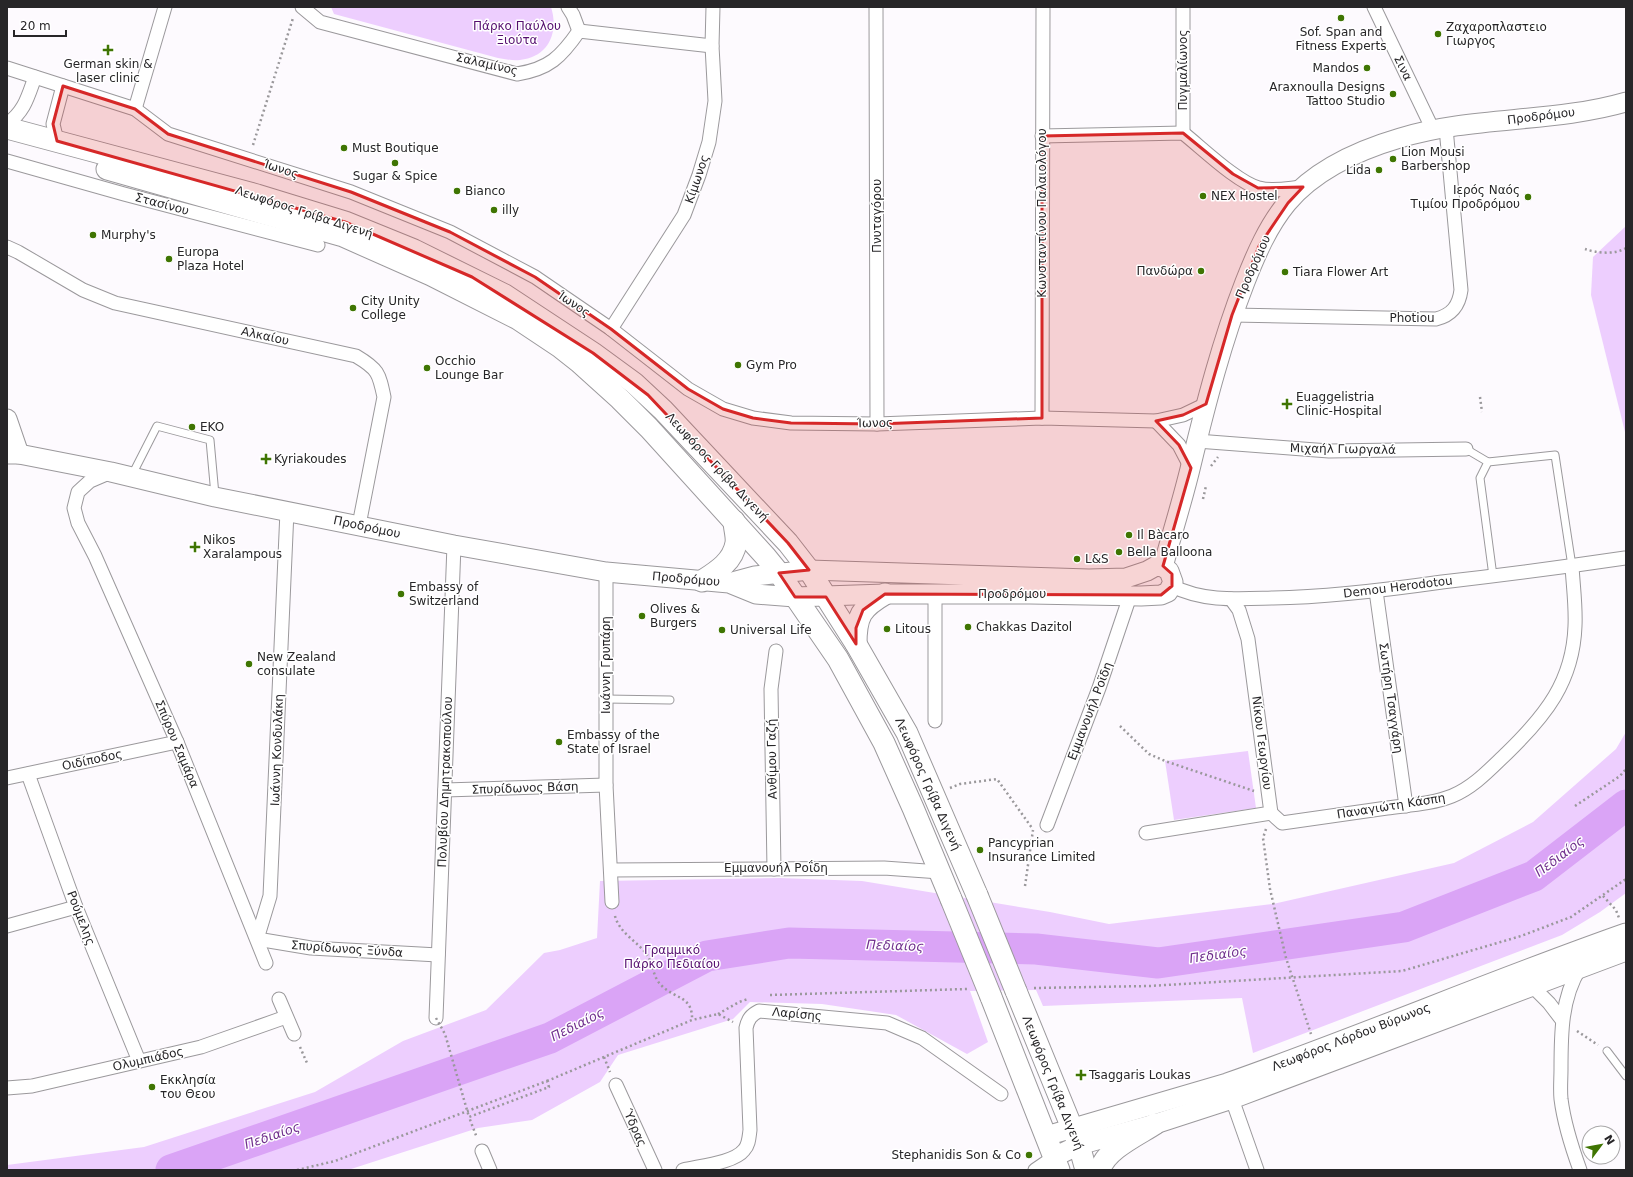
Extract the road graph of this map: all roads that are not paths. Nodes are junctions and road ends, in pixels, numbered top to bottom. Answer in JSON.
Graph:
{"nodes":[{"id":1,"x":165,"y":7,"type":"edge"},
{"id":2,"x":568,"y":7,"type":"edge"},
{"id":3,"x":713,"y":7,"type":"edge"},
{"id":4,"x":876,"y":7,"type":"edge"},
{"id":5,"x":1043,"y":7,"type":"edge"},
{"id":6,"x":1183,"y":7,"type":"edge"},
{"id":7,"x":1374,"y":7,"type":"edge"},
{"id":8,"x":303,"y":8,"type":"edge"},
{"id":9,"x":579,"y":31,"type":"junction"},
{"id":10,"x":712,"y":46,"type":"junction"},
{"id":11,"x":7,"y":68,"type":"edge"},
{"id":12,"x":35,"y":77,"type":"junction"},
{"id":13,"x":63,"y":86,"type":"junction"},
{"id":14,"x":1626,"y":102,"type":"edge"},
{"id":15,"x":135,"y":109,"type":"junction"},
{"id":16,"x":7,"y":124,"type":"edge"},
{"id":17,"x":7,"y":128,"type":"edge"},
{"id":18,"x":1440,"y":129,"type":"junction"},
{"id":19,"x":1184,"y":133,"type":"junction"},
{"id":20,"x":1042,"y":136,"type":"junction"},
{"id":21,"x":7,"y":138,"type":"edge"},
{"id":22,"x":57,"y":141,"type":"junction"},
{"id":23,"x":7,"y":161,"type":"edge"},
{"id":24,"x":1303,"y":187,"type":"junction"},
{"id":25,"x":318,"y":245,"type":"dead end"},
{"id":26,"x":7,"y":247,"type":"edge"},
{"id":27,"x":1232,"y":315,"type":"junction"},
{"id":28,"x":611,"y":329,"type":"junction"},
{"id":29,"x":1206,"y":404,"type":"junction"},
{"id":30,"x":1042,"y":418,"type":"junction"},
{"id":31,"x":7,"y":419,"type":"edge"},
{"id":32,"x":1156,"y":421,"type":"junction"},
{"id":33,"x":877,"y":424,"type":"junction"},
{"id":34,"x":1197,"y":441,"type":"junction"},
{"id":35,"x":1466,"y":449,"type":"joint"},
{"id":36,"x":13,"y":454,"type":"edge"},
{"id":37,"x":1488,"y":462,"type":"junction"},
{"id":38,"x":1191,"y":468,"type":"junction"},
{"id":39,"x":110,"y":472,"type":"junction"},
{"id":40,"x":131,"y":477,"type":"junction"},
{"id":41,"x":215,"y":497,"type":"junction"},
{"id":42,"x":287,"y":512,"type":"junction"},
{"id":43,"x":734,"y":521,"type":"junction"},
{"id":44,"x":359,"y":525,"type":"junction"},
{"id":45,"x":454,"y":545,"type":"junction"},
{"id":46,"x":1625,"y":558,"type":"edge"},
{"id":47,"x":1572,"y":566,"type":"junction"},
{"id":48,"x":1155,"y":569,"type":"junction"},
{"id":49,"x":809,"y":570,"type":"junction"},
{"id":50,"x":606,"y":572,"type":"junction"},
{"id":51,"x":779,"y":572,"type":"junction"},
{"id":52,"x":1494,"y":576,"type":"junction"},
{"id":53,"x":702,"y":581,"type":"junction"},
{"id":54,"x":729,"y":583,"type":"junction"},
{"id":55,"x":1172,"y":586,"type":"junction"},
{"id":56,"x":1376,"y":591,"type":"junction"},
{"id":57,"x":885,"y":594,"type":"junction"},
{"id":58,"x":935,"y":594,"type":"junction"},
{"id":59,"x":1153,"y":595,"type":"junction"},
{"id":60,"x":1130,"y":596,"type":"junction"},
{"id":61,"x":795,"y":597,"type":"junction"},
{"id":62,"x":826,"y":597,"type":"junction"},
{"id":63,"x":1231,"y":599,"type":"junction"},
{"id":64,"x":856,"y":644,"type":"junction"},
{"id":65,"x":776,"y":651,"type":"dead end"},
{"id":66,"x":606,"y":699,"type":"junction"},
{"id":67,"x":670,"y":700,"type":"dead end"},
{"id":68,"x":935,"y":721,"type":"dead end"},
{"id":69,"x":177,"y":742,"type":"junction"},
{"id":70,"x":28,"y":774,"type":"junction"},
{"id":71,"x":7,"y":778,"type":"edge"},
{"id":72,"x":606,"y":785,"type":"junction"},
{"id":73,"x":445,"y":790,"type":"junction"},
{"id":74,"x":1406,"y":806,"type":"junction"},
{"id":75,"x":1271,"y":813,"type":"junction"},
{"id":76,"x":1047,"y":825,"type":"road end"},
{"id":77,"x":1146,"y":833,"type":"dead end"},
{"id":78,"x":774,"y":869,"type":"junction"},
{"id":79,"x":611,"y":870,"type":"junction"},
{"id":80,"x":940,"y":872,"type":"junction"},
{"id":81,"x":612,"y":902,"type":"road end"},
{"id":82,"x":76,"y":907,"type":"junction"},
{"id":83,"x":7,"y":926,"type":"edge"},
{"id":84,"x":1626,"y":933,"type":"edge"},
{"id":85,"x":257,"y":939,"type":"junction"},
{"id":86,"x":1626,"y":951,"type":"edge"},
{"id":87,"x":438,"y":955,"type":"junction"},
{"id":88,"x":266,"y":963,"type":"dead end"},
{"id":89,"x":1580,"y":968,"type":"junction"},
{"id":90,"x":1533,"y":987,"type":"junction"},
{"id":91,"x":279,"y":999,"type":"dead end"},
{"id":92,"x":286,"y":1017,"type":"junction"},
{"id":93,"x":436,"y":1018,"type":"road end"},
{"id":94,"x":1562,"y":1020,"type":"junction"},
{"id":95,"x":294,"y":1034,"type":"dead end"},
{"id":96,"x":1607,"y":1052,"type":"road end"},
{"id":97,"x":139,"y":1061,"type":"junction"},
{"id":98,"x":1626,"y":1076,"type":"edge"},
{"id":99,"x":616,"y":1085,"type":"dead end"},
{"id":100,"x":7,"y":1088,"type":"edge"},
{"id":101,"x":1001,"y":1094,"type":"dead end"},
{"id":102,"x":1232,"y":1099,"type":"junction"},
{"id":103,"x":1155,"y":1124,"type":"junction"},
{"id":104,"x":1046,"y":1136,"type":"junction"},
{"id":105,"x":1075,"y":1137,"type":"junction"},
{"id":106,"x":482,"y":1151,"type":"road end"},
{"id":107,"x":1057,"y":1164,"type":"edge"},
{"id":108,"x":490,"y":1170,"type":"edge"},
{"id":109,"x":654,"y":1170,"type":"edge"},
{"id":110,"x":683,"y":1170,"type":"edge"},
{"id":111,"x":1036,"y":1170,"type":"edge"},
{"id":112,"x":1086,"y":1170,"type":"edge"},
{"id":113,"x":1100,"y":1170,"type":"edge"},
{"id":114,"x":1257,"y":1170,"type":"edge"},
{"id":115,"x":1580,"y":1170,"type":"edge"}],
"edges":[{"from":1,"to":15,"type":"street"},
{"from":2,"to":9,"type":"street"},
{"from":3,"to":10,"type":"street","name":"Κίμωνος"},
{"from":4,"to":33,"type":"street","name":"Πνυταγόρου"},
{"from":5,"to":20,"type":"street","name":"Κωνσταντίνου Παλαιολόγου"},
{"from":6,"to":19,"type":"street","name":"Πυγμαλίωνος"},
{"from":7,"to":18,"type":"street","name":"Σινα"},
{"from":8,"to":9,"type":"street","name":"Σαλαμίνος"},
{"from":9,"to":10,"type":"street"},
{"from":10,"to":28,"type":"street","name":"Κίμωνος"},
{"from":11,"to":12,"type":"street","name":"Ίωνος"},
{"from":12,"to":13,"type":"street","name":"Ίωνος"},
{"from":12,"to":16,"type":"street"},
{"from":13,"to":15,"type":"street","name":"Ίωνος"},
{"from":13,"to":22,"type":"street"},
{"from":14,"to":18,"type":"main road","name":"Προδρόμου"},
{"from":15,"to":28,"type":"street","name":"Ίωνος"},
{"from":17,"to":22,"type":"main road","name":"Λεωφόρος Γρίβα Διγενή"},
{"from":18,"to":24,"type":"main road","name":"Προδρόμου"},
{"from":18,"to":27,"type":"street","name":"Photiou"},
{"from":19,"to":20,"type":"street"},
{"from":19,"to":24,"type":"street"},
{"from":20,"to":30,"type":"street","name":"Κωνσταντίνου Παλαιολόγου"},
{"from":21,"to":43,"type":"main road","name":"Λεωφόρος Γρίβα Διγενή"},
{"from":22,"to":49,"type":"main road","name":"Λεωφόρος Γρίβα Διγενή"},
{"from":23,"to":25,"type":"street","name":"Στασίνου"},
{"from":24,"to":27,"type":"main road","name":"Προδρόμου"},
{"from":26,"to":44,"type":"street","name":"Αλκαίου"},
{"from":27,"to":29,"type":"main road","name":"Προδρόμου"},
{"from":28,"to":33,"type":"street","name":"Ίωνος"},
{"from":29,"to":32,"type":"street","name":"Ίωνος"},
{"from":29,"to":34,"type":"main road","name":"Προδρόμου"},
{"from":30,"to":32,"type":"street","name":"Ίωνος"},
{"from":30,"to":33,"type":"street","name":"Ίωνος"},
{"from":31,"to":36,"type":"main road"},
{"from":32,"to":38,"type":"street"},
{"from":34,"to":35,"type":"street","name":"Μιχαήλ Γιωργαλά"},
{"from":34,"to":38,"type":"main road","name":"Προδρόμου"},
{"from":35,"to":37,"type":"lane"},
{"from":36,"to":39,"type":"main road","name":"Προδρόμου"},
{"from":37,"to":47,"type":"lane"},
{"from":37,"to":52,"type":"lane"},
{"from":38,"to":48,"type":"main road","name":"Προδρόμου"},
{"from":39,"to":40,"type":"main road","name":"Προδρόμου"},
{"from":39,"to":69,"type":"street","name":"Σπύρου Σαμάρα"},
{"from":40,"to":41,"type":"main road","name":"Προδρόμου"},
{"from":40,"to":41,"type":"lane"},
{"from":41,"to":42,"type":"main road","name":"Προδρόμου"},
{"from":42,"to":44,"type":"main road","name":"Προδρόμου"},
{"from":42,"to":85,"type":"street","name":"Ιωάννη Κονδυλάκη"},
{"from":43,"to":51,"type":"main road","name":"Λεωφόρος Γρίβα Διγενή"},
{"from":43,"to":53,"type":"main road"},
{"from":44,"to":45,"type":"main road","name":"Προδρόμου"},
{"from":45,"to":50,"type":"main road","name":"Προδρόμου"},
{"from":45,"to":73,"type":"street","name":"Πολυβίου Δημητρακοπούλου"},
{"from":46,"to":47,"type":"street","name":"Demou Herodotou"},
{"from":47,"to":52,"type":"street","name":"Demou Herodotou"},
{"from":47,"to":74,"type":"street","name":"Παναγιώτη Κάσπη"},
{"from":48,"to":49,"type":"main road","name":"Προδρόμου"},
{"from":48,"to":55,"type":"main road"},
{"from":48,"to":59,"type":"main road","name":"Προδρόμου"},
{"from":49,"to":51,"type":"main road","name":"Προδρόμου"},
{"from":49,"to":62,"type":"main road","name":"Λεωφόρος Γρίβα Διγενή"},
{"from":50,"to":53,"type":"main road","name":"Προδρόμου"},
{"from":50,"to":66,"type":"street","name":"Ιωάννη Γρυπάρη"},
{"from":51,"to":54,"type":"main road","name":"Προδρόμου"},
{"from":51,"to":61,"type":"main road","name":"Λεωφόρος Γρίβα Διγενή"},
{"from":52,"to":56,"type":"street","name":"Demou Herodotou"},
{"from":53,"to":54,"type":"main road","name":"Προδρόμου"},
{"from":54,"to":61,"type":"main road","name":"Προδρόμου"},
{"from":55,"to":59,"type":"main road","name":"Προδρόμου"},
{"from":55,"to":63,"type":"street","name":"Demou Herodotou"},
{"from":56,"to":63,"type":"street","name":"Demou Herodotou"},
{"from":56,"to":74,"type":"street","name":"Σωτήρη Τσαγγάρη"},
{"from":57,"to":58,"type":"main road","name":"Προδρόμου"},
{"from":57,"to":62,"type":"main road","name":"Προδρόμου"},
{"from":57,"to":64,"type":"main road"},
{"from":58,"to":60,"type":"main road","name":"Προδρόμου"},
{"from":58,"to":68,"type":"street"},
{"from":59,"to":60,"type":"main road","name":"Προδρόμου"},
{"from":60,"to":76,"type":"street","name":"Εμμανουήλ Ροϊδη"},
{"from":61,"to":62,"type":"main road","name":"Προδρόμου"},
{"from":61,"to":80,"type":"main road","name":"Λεωφόρος Γρίβα Διγενή"},
{"from":62,"to":64,"type":"main road","name":"Λεωφόρος Γρίβα Διγενή"},
{"from":63,"to":75,"type":"street","name":"Νίκου Γεωργίου"},
{"from":64,"to":105,"type":"main road","name":"Λεωφόρος Γρίβα Διγενή","bridge":true},
{"from":65,"to":78,"type":"street","name":"Ανθίμου Γαζή"},
{"from":66,"to":67,"type":"lane"},
{"from":66,"to":72,"type":"street","name":"Ιωάννη Γρυπάρη"},
{"from":69,"to":70,"type":"street","name":"Οιδίποδος"},
{"from":69,"to":85,"type":"street","name":"Σπύρου Σαμάρα"},
{"from":70,"to":71,"type":"street","name":"Οιδίποδος"},
{"from":70,"to":82,"type":"street","name":"Ρούμελης"},
{"from":72,"to":73,"type":"street","name":"Σπυρίδωνος Βάση"},
{"from":72,"to":79,"type":"street","name":"Ιωάννη Γρυπάρη"},
{"from":73,"to":87,"type":"street","name":"Πολυβίου Δημητρακοπούλου"},
{"from":74,"to":75,"type":"street","name":"Παναγιώτη Κάσπη"},
{"from":75,"to":77,"type":"street"},
{"from":78,"to":79,"type":"street","name":"Εμμανουήλ Ροΐδη"},
{"from":78,"to":80,"type":"street","name":"Εμμανουήλ Ροΐδη"},
{"from":79,"to":81,"type":"street","name":"Ιωάννη Γρυπάρη"},
{"from":80,"to":104,"type":"main road","name":"Λεωφόρος Γρίβα Διγενή","bridge":true},
{"from":82,"to":83,"type":"street"},
{"from":82,"to":97,"type":"street","name":"Ρούμελης"},
{"from":84,"to":105,"type":"main road","name":"Λεωφόρος Λόρδου Βύρωνος"},
{"from":85,"to":87,"type":"street","name":"Σπυρίδωνος Ξύνδα"},
{"from":85,"to":88,"type":"street","name":"Σπύρου Σαμάρα"},
{"from":86,"to":89,"type":"main road","name":"Λεωφόρος Λόρδου Βύρωνος"},
{"from":87,"to":93,"type":"street","name":"Πολυβίου Δημητρακοπούλου"},
{"from":89,"to":90,"type":"main road","name":"Λεωφόρος Λόρδου Βύρωνος"},
{"from":89,"to":94,"type":"street"},
{"from":90,"to":94,"type":"street"},
{"from":90,"to":102,"type":"main road","name":"Λεωφόρος Λόρδου Βύρωνος"},
{"from":91,"to":92,"type":"street"},
{"from":92,"to":95,"type":"street"},
{"from":92,"to":97,"type":"street","name":"Ολυμπιάδος"},
{"from":94,"to":115,"type":"street"},
{"from":96,"to":98,"type":"lane"},
{"from":97,"to":100,"type":"street","name":"Ολυμπιάδος"},
{"from":99,"to":109,"type":"street","name":"Ύδρας"},
{"from":101,"to":110,"type":"street","name":"Λαρίσης"},
{"from":102,"to":103,"type":"main road","name":"Λεωφόρος Λόρδου Βύρωνος"},
{"from":102,"to":114,"type":"street"},
{"from":103,"to":105,"type":"main road","name":"Λεωφόρος Λόρδου Βύρωνος"},
{"from":103,"to":113,"type":"main road"},
{"from":104,"to":105,"type":"main road"},
{"from":104,"to":107,"type":"main road","name":"Λεωφόρος Γρίβα Διγενή"},
{"from":105,"to":107,"type":"main road"},
{"from":105,"to":112,"type":"main road","name":"Λεωφόρος Γρίβα Διγενή"},
{"from":106,"to":108,"type":"street"},
{"from":107,"to":111,"type":"street"}]}
